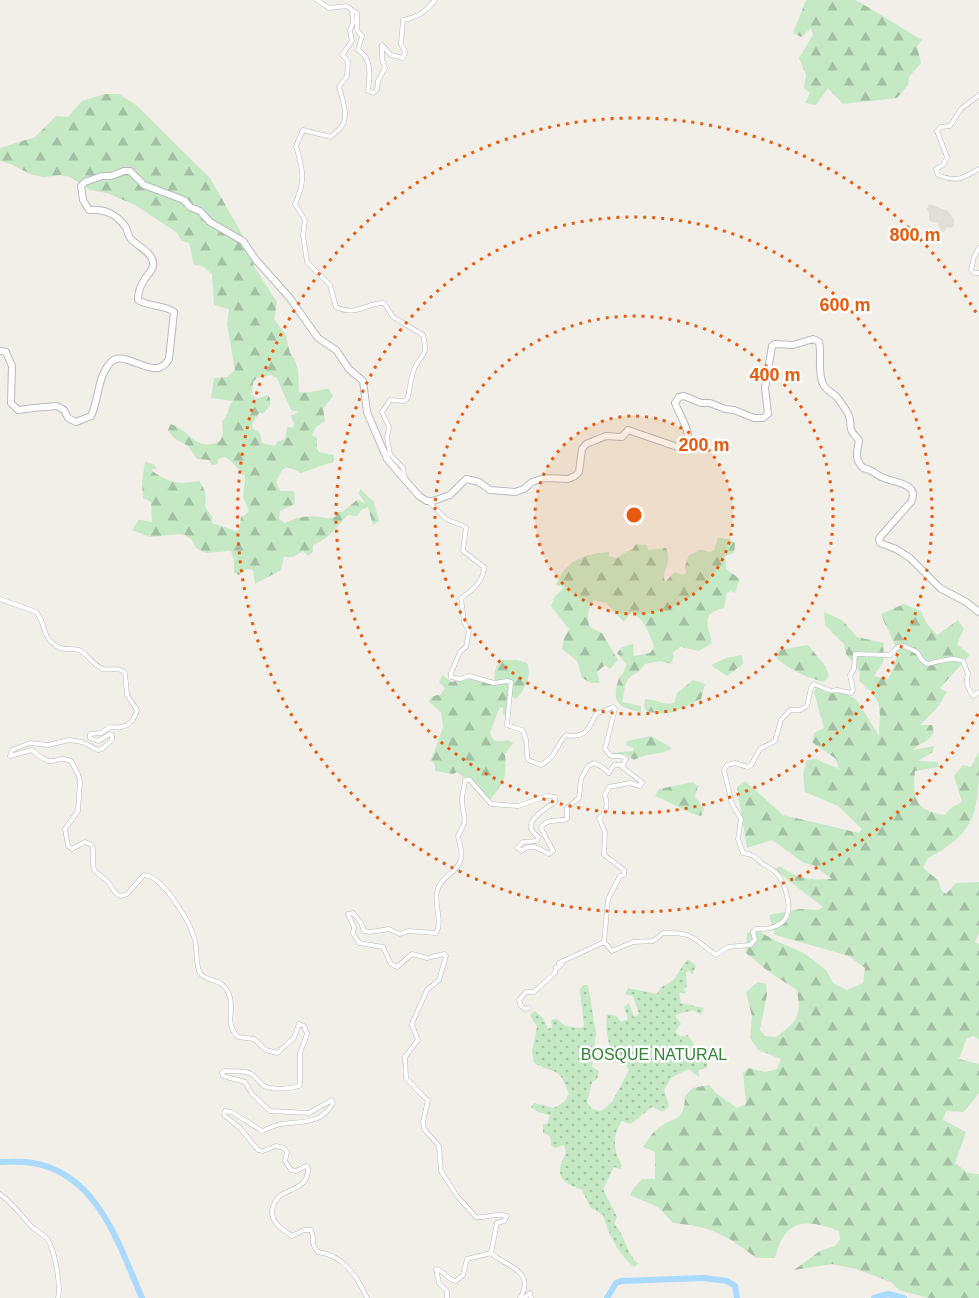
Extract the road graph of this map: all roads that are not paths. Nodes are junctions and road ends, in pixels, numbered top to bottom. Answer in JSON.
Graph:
{"nodes":[{"id":1,"x":317,"y":0,"type":"edge"},
{"id":2,"x":435,"y":0,"type":"edge"},
{"id":3,"x":352,"y":10,"type":"junction"},
{"id":4,"x":979,"y":95,"type":"edge"},
{"id":5,"x":979,"y":169,"type":"edge"},
{"id":6,"x":979,"y":249,"type":"edge"},
{"id":7,"x":979,"y":273,"type":"edge"},
{"id":8,"x":0,"y":351,"type":"edge"},
{"id":9,"x":405,"y":480,"type":"junction"},
{"id":10,"x":427,"y":501,"type":"junction"},
{"id":11,"x":0,"y":599,"type":"edge"},
{"id":12,"x":979,"y":612,"type":"edge"},
{"id":13,"x":979,"y":692,"type":"edge"},
{"id":14,"x":623,"y":765,"type":"junction"},
{"id":15,"x":604,"y":942,"type":"junction"},
{"id":16,"x":529,"y":1008,"type":"dead end"},
{"id":17,"x":0,"y":1194,"type":"edge"},
{"id":18,"x":491,"y":1253,"type":"junction"},
{"id":19,"x":58,"y":1298,"type":"edge"},
{"id":20,"x":367,"y":1298,"type":"edge"},
{"id":21,"x":447,"y":1298,"type":"edge"},
{"id":22,"x":520,"y":1298,"type":"edge"},
{"id":23,"x":524,"y":1298,"type":"edge"},
{"id":24,"x":531,"y":1298,"type":"edge"}],
"edges":[{"from":1,"to":3,"type":"street"},
{"from":2,"to":3,"type":"street"},
{"from":3,"to":9,"type":"street"},
{"from":4,"to":5,"type":"street"},
{"from":6,"to":7,"type":"street"},
{"from":8,"to":9,"type":"street"},
{"from":9,"to":10,"type":"street"},
{"from":10,"to":12,"type":"street"},
{"from":10,"to":14,"type":"street"},
{"from":11,"to":20,"type":"street"},
{"from":13,"to":15,"type":"street"},
{"from":14,"to":15,"type":"street"},
{"from":14,"to":18,"type":"street"},
{"from":15,"to":16,"type":"street"},
{"from":17,"to":19,"type":"street"},
{"from":18,"to":21,"type":"street"},
{"from":18,"to":22,"type":"street"},
{"from":23,"to":24,"type":"street"}]}
